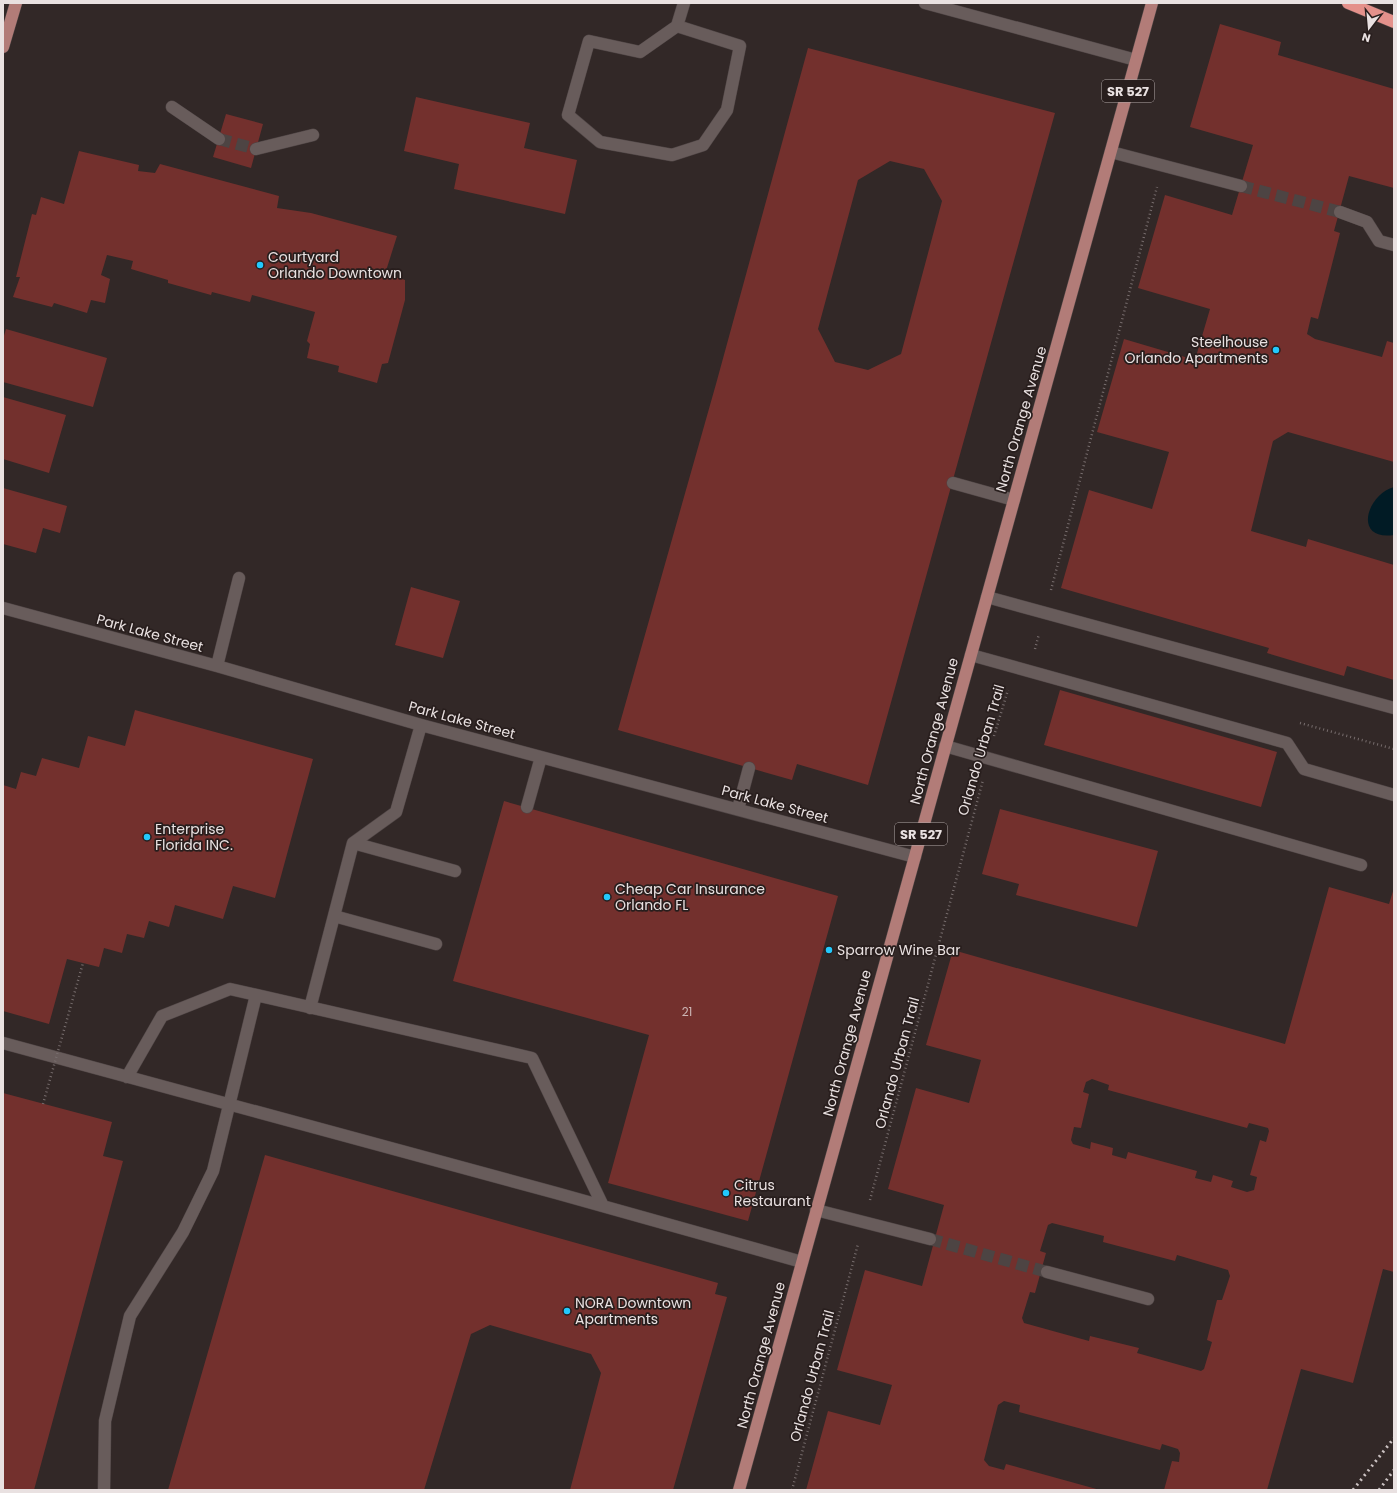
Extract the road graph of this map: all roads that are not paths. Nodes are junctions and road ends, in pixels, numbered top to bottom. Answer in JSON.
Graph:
{"nodes":[{"id":1,"x":16,"y":3,"type":"edge"},
{"id":2,"x":684,"y":3,"type":"edge"},
{"id":3,"x":925,"y":3,"type":"edge"},
{"id":4,"x":1152,"y":3,"type":"edge"},
{"id":5,"x":1348,"y":3,"type":"edge"},
{"id":6,"x":1394,"y":22,"type":"edge"},
{"id":7,"x":677,"y":26,"type":"junction"},
{"id":8,"x":3,"y":47,"type":"edge"},
{"id":9,"x":1136,"y":60,"type":"junction"},
{"id":10,"x":172,"y":107,"type":"dead end"},
{"id":11,"x":313,"y":136,"type":"dead end"},
{"id":12,"x":219,"y":139,"type":"tunnel mouth"},
{"id":13,"x":256,"y":150,"type":"tunnel mouth"},
{"id":14,"x":1111,"y":152,"type":"junction"},
{"id":15,"x":1241,"y":186,"type":"tunnel mouth"},
{"id":16,"x":1340,"y":212,"type":"tunnel mouth"},
{"id":17,"x":1394,"y":245,"type":"edge"},
{"id":18,"x":953,"y":483,"type":"dead end"},
{"id":19,"x":1014,"y":500,"type":"junction"},
{"id":20,"x":239,"y":578,"type":"dead end"},
{"id":21,"x":987,"y":597,"type":"junction"},
{"id":22,"x":3,"y":608,"type":"edge"},
{"id":23,"x":971,"y":655,"type":"junction"},
{"id":24,"x":217,"y":666,"type":"junction"},
{"id":25,"x":1394,"y":708,"type":"edge"},
{"id":26,"x":420,"y":725,"type":"junction"},
{"id":27,"x":946,"y":746,"type":"junction"},
{"id":28,"x":541,"y":757,"type":"junction"},
{"id":29,"x":749,"y":768,"type":"dead end"},
{"id":30,"x":1394,"y":794,"type":"edge"},
{"id":31,"x":527,"y":807,"type":"dead end"},
{"id":32,"x":738,"y":809,"type":"junction"},
{"id":33,"x":353,"y":843,"type":"junction"},
{"id":34,"x":915,"y":856,"type":"junction"},
{"id":35,"x":1361,"y":865,"type":"dead end"},
{"id":36,"x":455,"y":871,"type":"dead end"},
{"id":37,"x":334,"y":916,"type":"junction"},
{"id":38,"x":436,"y":944,"type":"dead end"},
{"id":39,"x":256,"y":995,"type":"junction"},
{"id":40,"x":310,"y":1008,"type":"junction"},
{"id":41,"x":3,"y":1043,"type":"edge"},
{"id":42,"x":127,"y":1077,"type":"junction"},
{"id":43,"x":229,"y":1104,"type":"junction"},
{"id":44,"x":603,"y":1206,"type":"junction"},
{"id":45,"x":816,"y":1210,"type":"junction"},
{"id":46,"x":930,"y":1239,"type":"tunnel mouth"},
{"id":47,"x":802,"y":1262,"type":"junction"},
{"id":48,"x":1047,"y":1272,"type":"tunnel mouth"},
{"id":49,"x":1148,"y":1299,"type":"dead end"},
{"id":50,"x":104,"y":1490,"type":"edge"},
{"id":51,"x":739,"y":1490,"type":"edge"}],
"edges":[{"from":1,"to":8,"type":"main road"},
{"from":2,"to":7,"type":"street"},
{"from":3,"to":9,"type":"street"},
{"from":4,"to":9,"type":"main road","name":"North Orange Avenue","number":"SR 527"},
{"from":5,"to":6,"type":"highway"},
{"from":7,"to":7,"type":"street"},
{"from":9,"to":14,"type":"main road","name":"North Orange Avenue","number":"SR 527"},
{"from":10,"to":12,"type":"street"},
{"from":11,"to":13,"type":"street"},
{"from":14,"to":15,"type":"street"},
{"from":14,"to":19,"type":"main road","name":"North Orange Avenue","number":"SR 527"},
{"from":16,"to":17,"type":"street"},
{"from":18,"to":19,"type":"street"},
{"from":19,"to":21,"type":"main road","name":"North Orange Avenue","number":"SR 527"},
{"from":20,"to":24,"type":"street"},
{"from":21,"to":23,"type":"main road","name":"North Orange Avenue","number":"SR 527"},
{"from":21,"to":25,"type":"street"},
{"from":22,"to":24,"type":"street","name":"Park Lake Street"},
{"from":23,"to":27,"type":"main road","name":"North Orange Avenue","number":"SR 527"},
{"from":23,"to":30,"type":"street"},
{"from":24,"to":26,"type":"street","name":"Park Lake Street"},
{"from":26,"to":28,"type":"street","name":"Park Lake Street"},
{"from":26,"to":33,"type":"street"},
{"from":27,"to":34,"type":"main road","name":"North Orange Avenue","number":"SR 527"},
{"from":27,"to":35,"type":"street"},
{"from":28,"to":31,"type":"street"},
{"from":28,"to":32,"type":"street","name":"Park Lake Street"},
{"from":29,"to":32,"type":"street"},
{"from":32,"to":34,"type":"street","name":"Park Lake Street"},
{"from":33,"to":36,"type":"street"},
{"from":33,"to":37,"type":"street"},
{"from":34,"to":45,"type":"main road","name":"North Orange Avenue","number":"SR 527"},
{"from":37,"to":38,"type":"street"},
{"from":37,"to":40,"type":"street"},
{"from":39,"to":40,"type":"street"},
{"from":39,"to":42,"type":"street"},
{"from":39,"to":43,"type":"street"},
{"from":40,"to":44,"type":"street"},
{"from":41,"to":42,"type":"street"},
{"from":42,"to":43,"type":"street"},
{"from":43,"to":44,"type":"street"},
{"from":43,"to":50,"type":"street"},
{"from":44,"to":47,"type":"street"},
{"from":45,"to":46,"type":"street"},
{"from":45,"to":47,"type":"main road","name":"North Orange Avenue","number":"SR 527"},
{"from":47,"to":51,"type":"main road","name":"North Orange Avenue","number":"SR 527"},
{"from":48,"to":49,"type":"street"}]}
